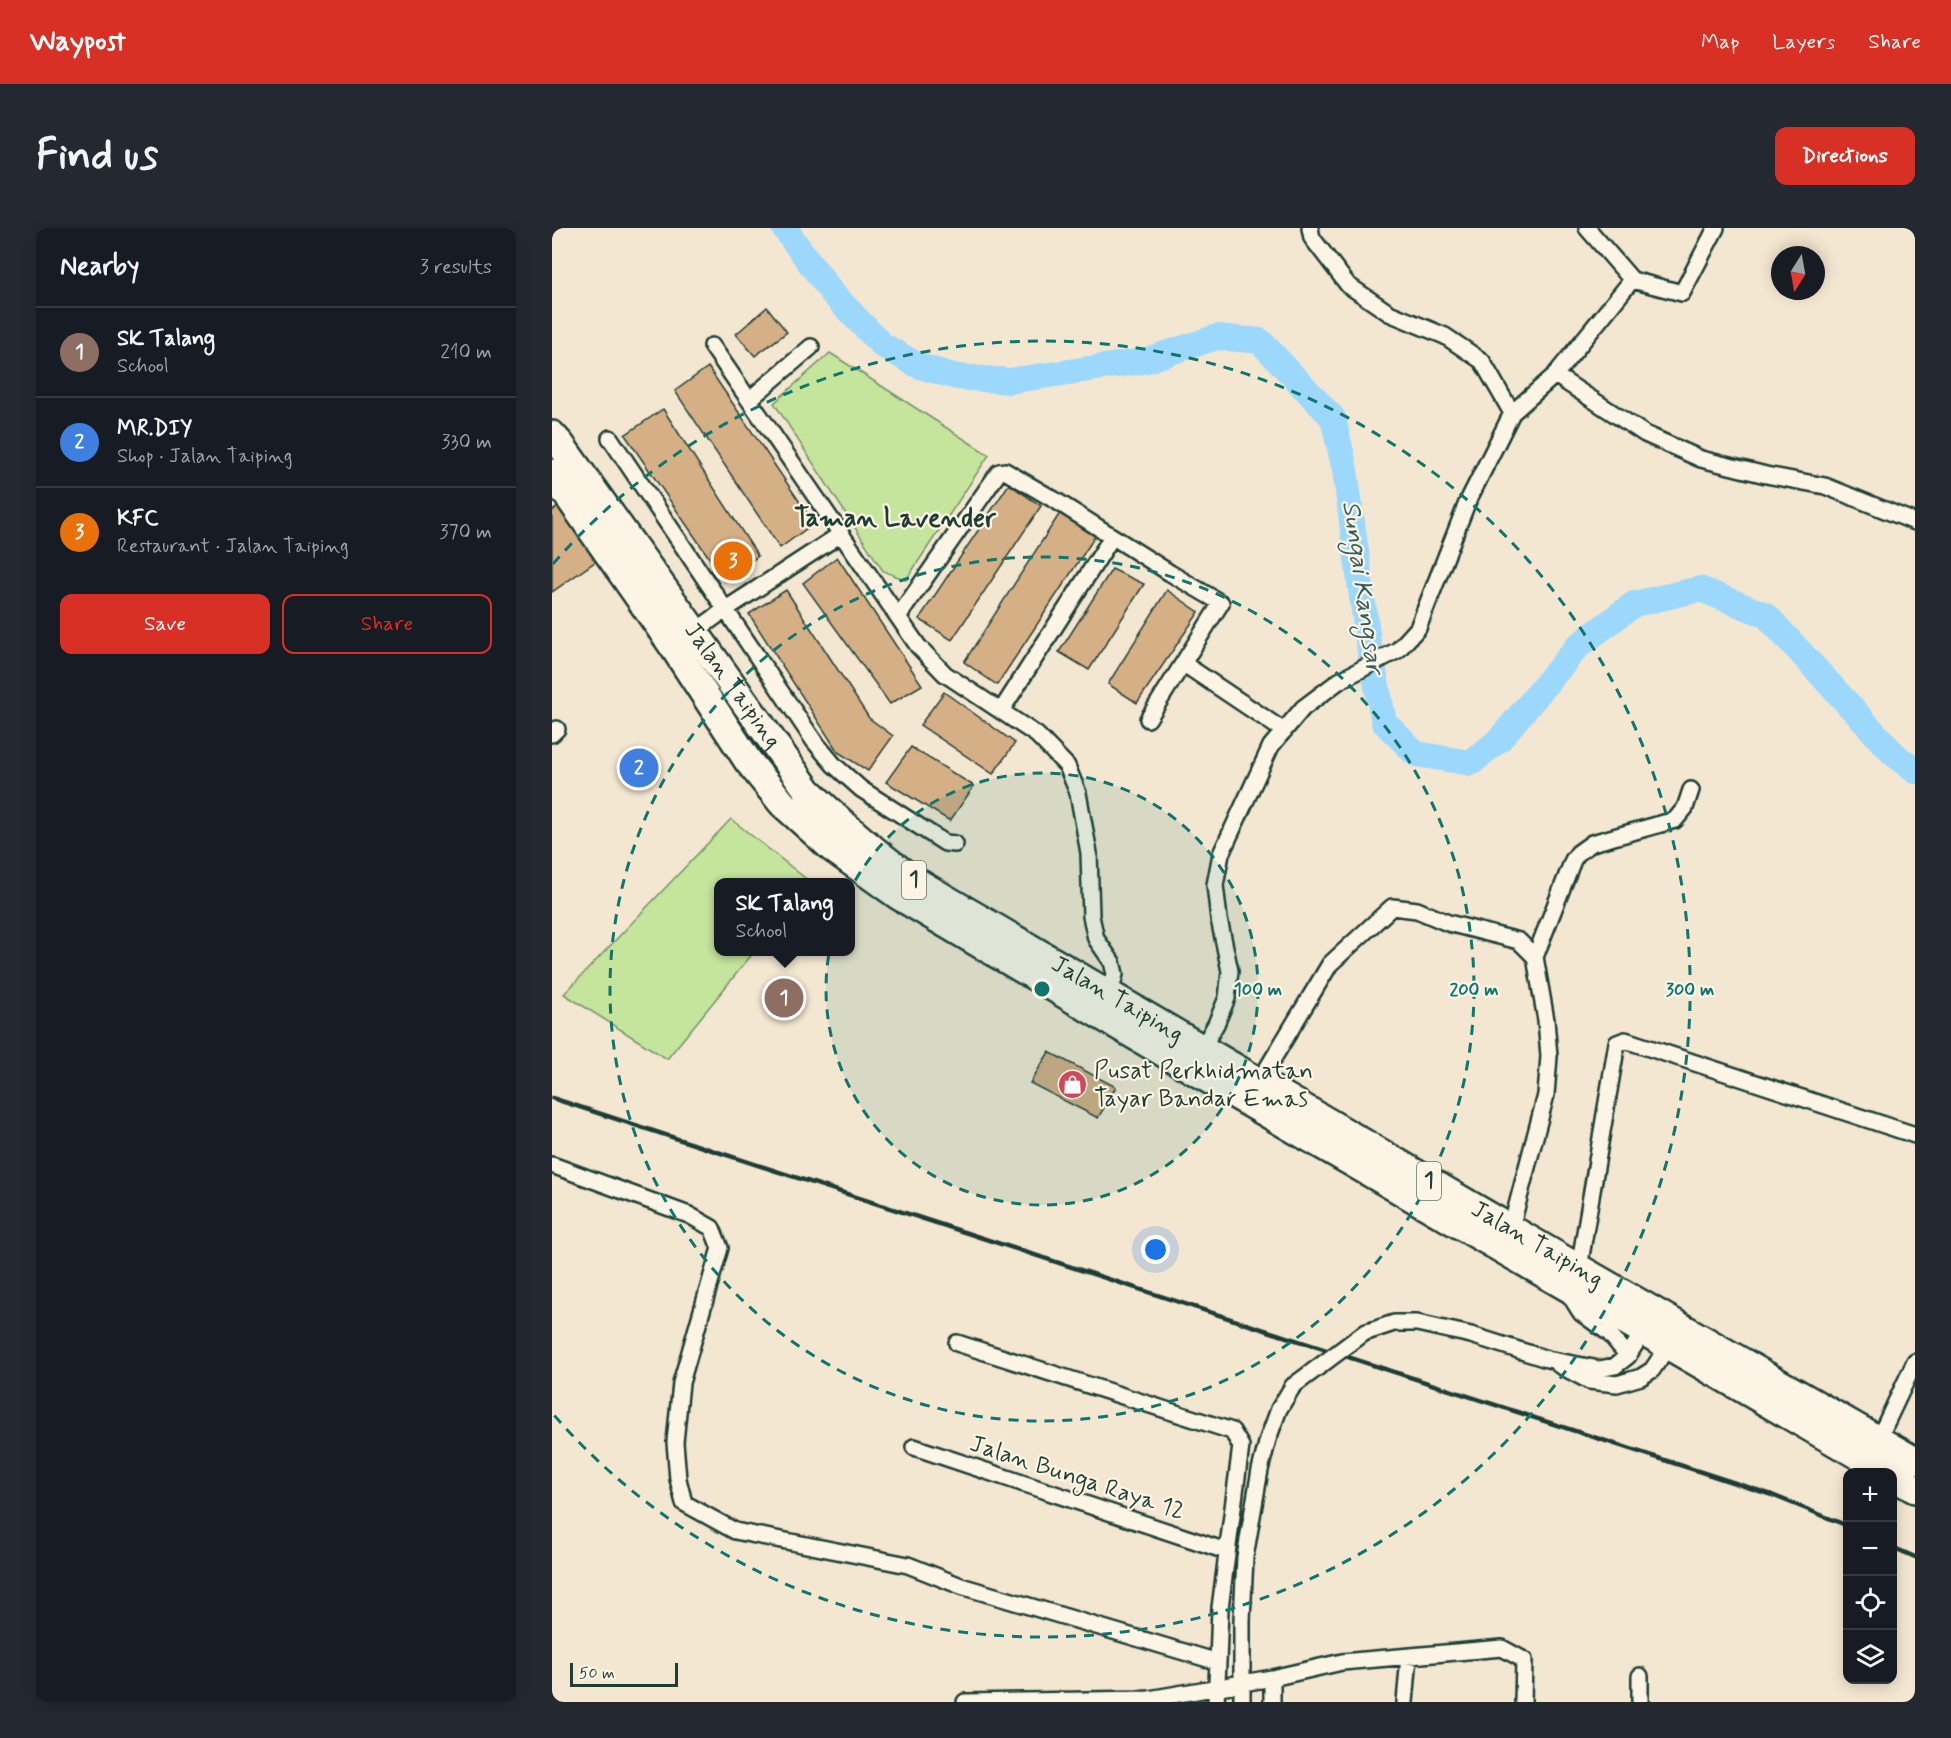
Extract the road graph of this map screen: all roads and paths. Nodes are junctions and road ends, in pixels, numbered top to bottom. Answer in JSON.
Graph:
{"nodes":[{"id":1,"x":1310,"y":228,"type":"edge"},
{"id":2,"x":1587,"y":228,"type":"edge"},
{"id":3,"x":1716,"y":228,"type":"edge"},
{"id":4,"x":1632,"y":280,"type":"junction"},
{"id":5,"x":712,"y":346,"type":"dead end"},
{"id":6,"x":811,"y":347,"type":"dead end"},
{"id":7,"x":1555,"y":375,"type":"junction"},
{"id":8,"x":749,"y":400,"type":"junction"},
{"id":9,"x":1512,"y":413,"type":"junction"},
{"id":10,"x":552,"y":435,"type":"edge"},
{"id":11,"x":610,"y":438,"type":"dead end"},
{"id":12,"x":552,"y":473,"type":"edge"},
{"id":13,"x":1915,"y":522,"type":"edge"},
{"id":14,"x":841,"y":534,"type":"junction"},
{"id":15,"x":1112,"y":537,"type":"junction"},
{"id":16,"x":726,"y":609,"type":"junction"},
{"id":17,"x":898,"y":617,"type":"junction"},
{"id":18,"x":683,"y":639,"type":"junction"},
{"id":19,"x":1184,"y":664,"type":"junction"},
{"id":20,"x":1001,"y":711,"type":"junction"},
{"id":21,"x":1148,"y":719,"type":"dead end"},
{"id":22,"x":1284,"y":731,"type":"junction"},
{"id":23,"x":1691,"y":790,"type":"dead end"},
{"id":24,"x":955,"y":844,"type":"dead end"},
{"id":25,"x":1535,"y":957,"type":"junction"},
{"id":26,"x":1110,"y":995,"type":"junction"},
{"id":27,"x":1197,"y":1059,"type":"junction"},
{"id":28,"x":1259,"y":1082,"type":"junction"},
{"id":29,"x":1915,"y":1135,"type":"edge"},
{"id":30,"x":552,"y":1165,"type":"edge"},
{"id":31,"x":1511,"y":1228,"type":"junction"},
{"id":32,"x":1570,"y":1276,"type":"junction"},
{"id":33,"x":1649,"y":1322,"type":"junction"},
{"id":34,"x":1675,"y":1336,"type":"junction"},
{"id":35,"x":957,"y":1343,"type":"dead end"},
{"id":36,"x":1628,"y":1356,"type":"junction"},
{"id":37,"x":1547,"y":1359,"type":"junction"},
{"id":38,"x":1915,"y":1362,"type":"edge"},
{"id":39,"x":1878,"y":1440,"type":"junction"},
{"id":40,"x":914,"y":1447,"type":"dead end"},
{"id":41,"x":1915,"y":1461,"type":"edge"},
{"id":42,"x":1879,"y":1468,"type":"edge"},
{"id":43,"x":1897,"y":1478,"type":"edge"},
{"id":44,"x":1915,"y":1489,"type":"edge"},
{"id":45,"x":1226,"y":1551,"type":"junction"},
{"id":46,"x":1409,"y":1658,"type":"junction"},
{"id":47,"x":1218,"y":1662,"type":"junction"},
{"id":48,"x":1640,"y":1676,"type":"dead end"},
{"id":49,"x":1272,"y":1678,"type":"junction"},
{"id":50,"x":1242,"y":1683,"type":"junction"},
{"id":51,"x":1216,"y":1695,"type":"edge"},
{"id":52,"x":1085,"y":1701,"type":"edge"},
{"id":53,"x":965,"y":1702,"type":"edge"},
{"id":54,"x":1242,"y":1702,"type":"edge"},
{"id":55,"x":1272,"y":1702,"type":"edge"},
{"id":56,"x":1405,"y":1702,"type":"edge"},
{"id":57,"x":1523,"y":1702,"type":"edge"},
{"id":58,"x":1640,"y":1702,"type":"edge"}],
"edges":[{"from":1,"to":9,"type":"street"},
{"from":2,"to":4,"type":"street"},
{"from":3,"to":4,"type":"street"},
{"from":4,"to":7,"type":"street"},
{"from":5,"to":8,"type":"street"},
{"from":6,"to":8,"type":"street"},
{"from":7,"to":9,"type":"street"},
{"from":7,"to":13,"type":"street"},
{"from":8,"to":14,"type":"street"},
{"from":9,"to":22,"type":"street"},
{"from":10,"to":18,"type":"highway","name":"Jalan Taiping","number":"1"},
{"from":11,"to":16,"type":"street"},
{"from":12,"to":18,"type":"highway","name":"Jalan Taiping","number":"1"},
{"from":14,"to":16,"type":"street"},
{"from":14,"to":17,"type":"street"},
{"from":15,"to":17,"type":"street"},
{"from":15,"to":19,"type":"street"},
{"from":15,"to":20,"type":"street"},
{"from":16,"to":18,"type":"street"},
{"from":16,"to":24,"type":"street"},
{"from":17,"to":20,"type":"street"},
{"from":18,"to":26,"type":"highway","name":"Jalan Taiping","number":"1"},
{"from":18,"to":27,"type":"highway","name":"Jalan Taiping","number":"1"},
{"from":19,"to":21,"type":"street"},
{"from":19,"to":22,"type":"street"},
{"from":20,"to":26,"type":"street"},
{"from":22,"to":27,"type":"street"},
{"from":23,"to":25,"type":"street"},
{"from":25,"to":28,"type":"street"},
{"from":25,"to":31,"type":"street"},
{"from":26,"to":27,"type":"highway","name":"Jalan Taiping","number":"1"},
{"from":27,"to":28,"type":"highway","name":"Jalan Taiping","number":"1"},
{"from":27,"to":32,"type":"highway","name":"Jalan Taiping","number":"1"},
{"from":28,"to":31,"type":"highway","name":"Jalan Taiping","number":"1"},
{"from":29,"to":32,"type":"street"},
{"from":30,"to":47,"type":"street"},
{"from":31,"to":32,"type":"highway","name":"Jalan Taiping","number":"1"},
{"from":32,"to":33,"type":"highway","name":"Jalan Taiping","number":"1"},
{"from":32,"to":36,"type":"street"},
{"from":33,"to":34,"type":"highway","name":"Jalan Taiping","number":"1"},
{"from":33,"to":36,"type":"street"},
{"from":34,"to":37,"type":"street"},
{"from":34,"to":39,"type":"highway","name":"Jalan Taiping","number":"1"},
{"from":34,"to":42,"type":"highway","name":"Jalan Taiping","number":"1"},
{"from":35,"to":45,"type":"street"},
{"from":36,"to":37,"type":"street"},
{"from":37,"to":50,"type":"street","bridge":true},
{"from":38,"to":39,"type":"street"},
{"from":39,"to":41,"type":"highway","name":"Jalan Taiping","number":"1"},
{"from":40,"to":45,"type":"street","name":"Jalan Bunga Raya 12"},
{"from":43,"to":44,"type":"highway"},
{"from":45,"to":47,"type":"street"},
{"from":46,"to":49,"type":"street"},
{"from":46,"to":56,"type":"street"},
{"from":46,"to":57,"type":"street"},
{"from":47,"to":51,"type":"street"},
{"from":48,"to":58,"type":"street"},
{"from":49,"to":50,"type":"street"},
{"from":49,"to":55,"type":"street"},
{"from":50,"to":51,"type":"street"},
{"from":50,"to":54,"type":"street"},
{"from":51,"to":52,"type":"street"},
{"from":52,"to":53,"type":"street"}]}
